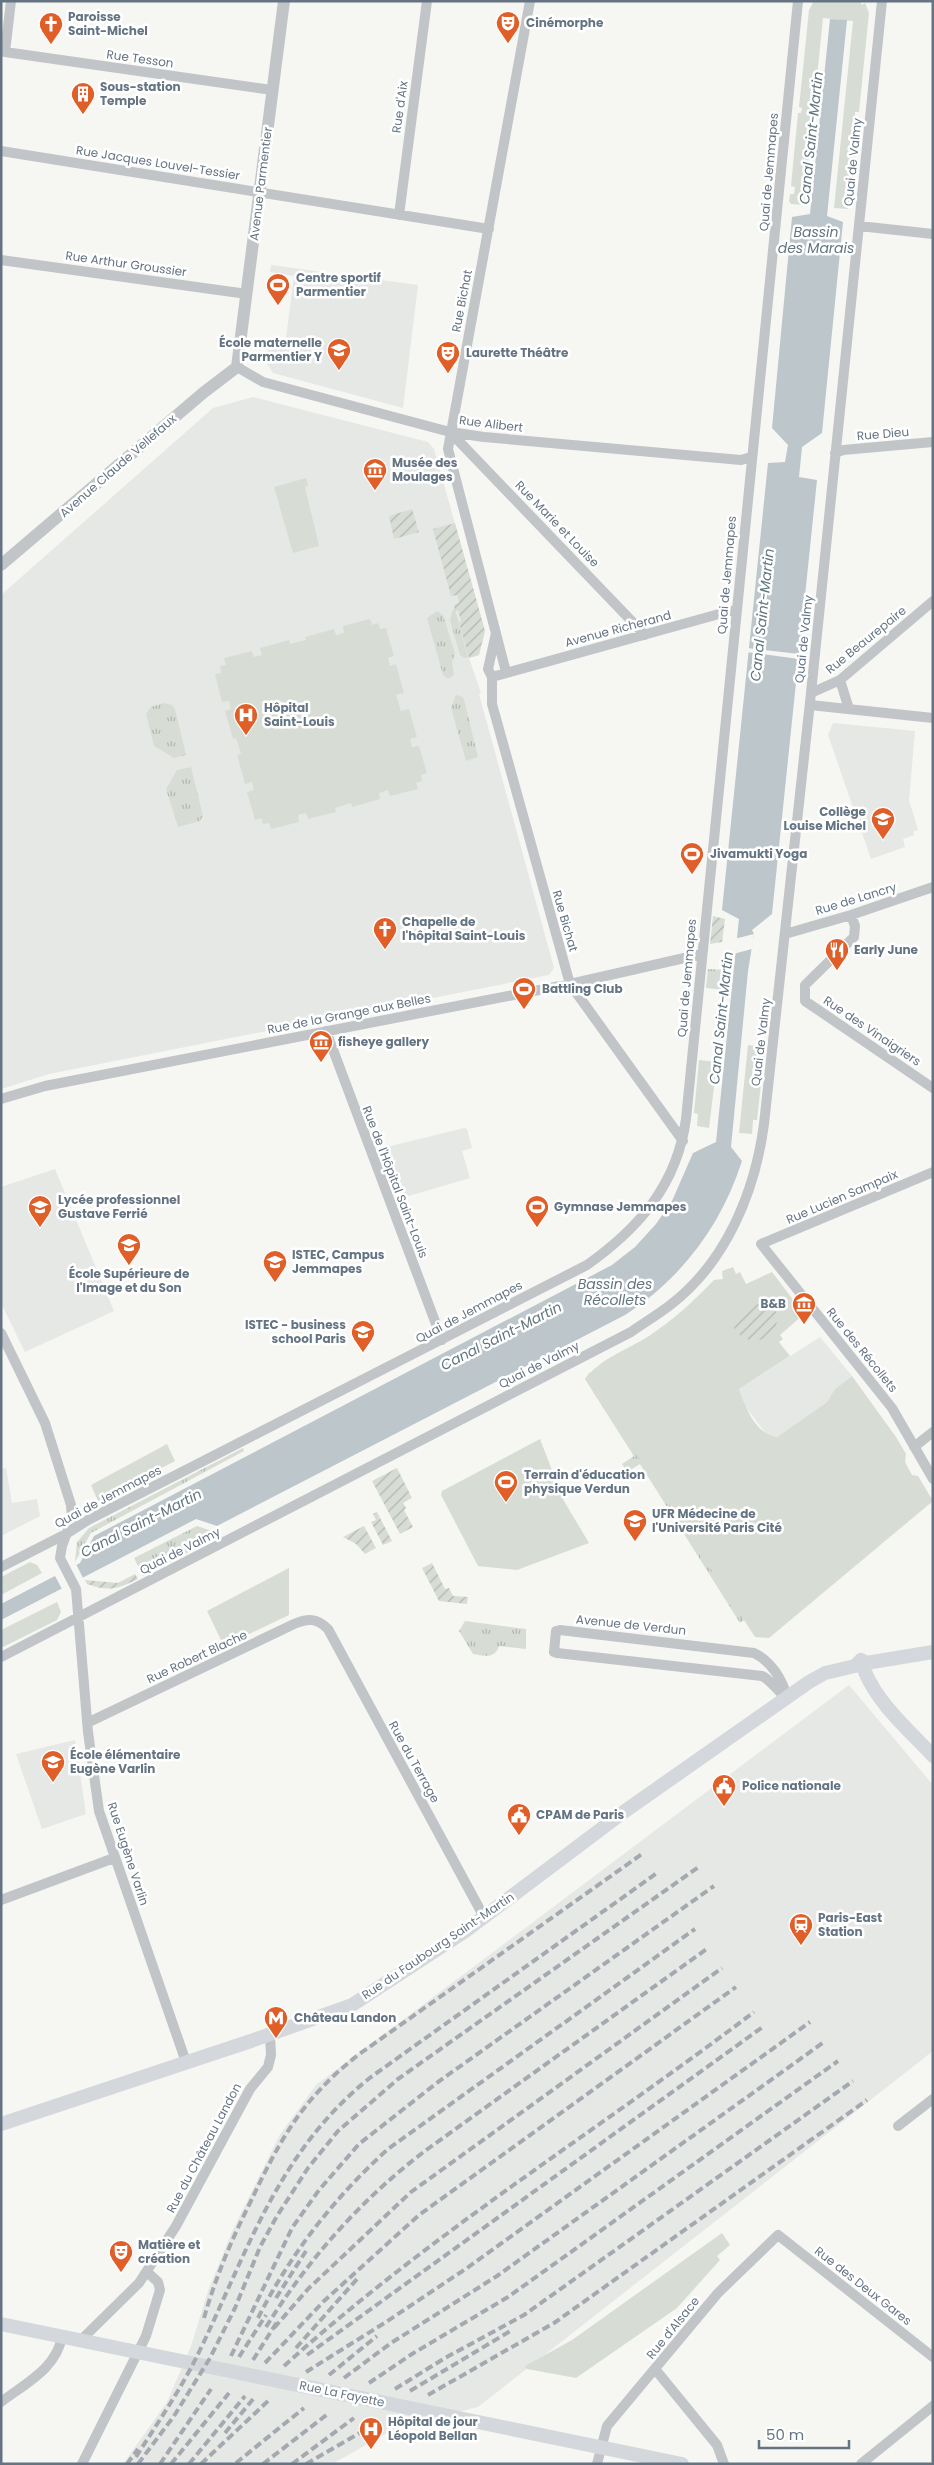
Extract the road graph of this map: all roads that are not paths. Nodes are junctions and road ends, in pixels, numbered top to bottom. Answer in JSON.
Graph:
{"nodes":[{"id":1,"x":11,"y":1,"type":"edge"},
{"id":2,"x":284,"y":1,"type":"edge"},
{"id":3,"x":427,"y":1,"type":"edge"},
{"id":4,"x":530,"y":1,"type":"edge"},
{"id":5,"x":798,"y":1,"type":"edge"},
{"id":6,"x":882,"y":1,"type":"edge"},
{"id":7,"x":272,"y":90,"type":"junction"},
{"id":8,"x":1,"y":150,"type":"edge"},
{"id":9,"x":260,"y":192,"type":"junction"},
{"id":10,"x":399,"y":215,"type":"junction"},
{"id":11,"x":859,"y":226,"type":"junction"},
{"id":12,"x":489,"y":229,"type":"junction"},
{"id":13,"x":933,"y":234,"type":"edge"},
{"id":14,"x":1,"y":260,"type":"edge"},
{"id":15,"x":247,"y":294,"type":"junction"},
{"id":16,"x":237,"y":367,"type":"junction"},
{"id":17,"x":450,"y":432,"type":"junction"},
{"id":18,"x":933,"y":442,"type":"edge"},
{"id":19,"x":835,"y":453,"type":"junction"},
{"id":20,"x":751,"y":457,"type":"junction"},
{"id":21,"x":1,"y":566,"type":"edge"},
{"id":22,"x":933,"y":601,"type":"edge"},
{"id":23,"x":737,"y":610,"type":"junction"},
{"id":24,"x":497,"y":632,"type":"junction"},
{"id":25,"x":645,"y":635,"type":"junction"},
{"id":26,"x":506,"y":672,"type":"junction"},
{"id":27,"x":492,"y":677,"type":"junction"},
{"id":28,"x":840,"y":680,"type":"junction"},
{"id":29,"x":811,"y":693,"type":"junction"},
{"id":30,"x":810,"y":705,"type":"junction"},
{"id":31,"x":849,"y":709,"type":"junction"},
{"id":32,"x":933,"y":718,"type":"edge"},
{"id":33,"x":933,"y":887,"type":"edge"},
{"id":34,"x":851,"y":915,"type":"junction"},
{"id":35,"x":785,"y":934,"type":"junction"},
{"id":36,"x":702,"y":954,"type":"junction"},
{"id":37,"x":570,"y":984,"type":"junction"},
{"id":38,"x":326,"y":1031,"type":"junction"},
{"id":39,"x":933,"y":1088,"type":"edge"},
{"id":40,"x":1,"y":1099,"type":"edge"},
{"id":41,"x":683,"y":1141,"type":"junction"},
{"id":42,"x":933,"y":1172,"type":"edge"},
{"id":43,"x":761,"y":1244,"type":"joint"},
{"id":44,"x":1,"y":1333,"type":"edge"},
{"id":45,"x":442,"y":1340,"type":"junction"},
{"id":46,"x":933,"y":1432,"type":"edge"},
{"id":47,"x":914,"y":1447,"type":"junction"},
{"id":48,"x":933,"y":1479,"type":"edge"},
{"id":49,"x":66,"y":1534,"type":"junction"},
{"id":50,"x":1,"y":1567,"type":"edge"},
{"id":51,"x":79,"y":1616,"type":"junction"},
{"id":52,"x":320,"y":1621,"type":"joint"},
{"id":53,"x":933,"y":1652,"type":"edge"},
{"id":54,"x":1,"y":1657,"type":"edge"},
{"id":55,"x":770,"y":1665,"type":"junction"},
{"id":56,"x":862,"y":1667,"type":"junction"},
{"id":57,"x":754,"y":1676,"type":"junction"},
{"id":58,"x":787,"y":1698,"type":"junction"},
{"id":59,"x":87,"y":1723,"type":"junction"},
{"id":60,"x":931,"y":1751,"type":"edge"},
{"id":61,"x":114,"y":1858,"type":"junction"},
{"id":62,"x":1,"y":1900,"type":"edge"},
{"id":63,"x":484,"y":1917,"type":"junction"},
{"id":64,"x":270,"y":2034,"type":"junction"},
{"id":65,"x":186,"y":2062,"type":"junction"},
{"id":66,"x":933,"y":2099,"type":"edge"},
{"id":67,"x":1,"y":2124,"type":"edge"},
{"id":68,"x":898,"y":2126,"type":"dead end"},
{"id":69,"x":778,"y":2234,"type":"joint"},
{"id":70,"x":147,"y":2272,"type":"junction"},
{"id":71,"x":1,"y":2324,"type":"edge"},
{"id":72,"x":62,"y":2336,"type":"junction"},
{"id":73,"x":81,"y":2340,"type":"junction"},
{"id":74,"x":139,"y":2352,"type":"junction"},
{"id":75,"x":933,"y":2357,"type":"edge"},
{"id":76,"x":655,"y":2369,"type":"junction"},
{"id":77,"x":1,"y":2402,"type":"edge"},
{"id":78,"x":933,"y":2406,"type":"edge"},
{"id":79,"x":602,"y":2447,"type":"junction"},
{"id":80,"x":82,"y":2464,"type":"edge"},
{"id":81,"x":597,"y":2464,"type":"edge"},
{"id":82,"x":682,"y":2464,"type":"edge"},
{"id":83,"x":724,"y":2464,"type":"edge"},
{"id":84,"x":861,"y":2464,"type":"edge"}],
"edges":[{"from":1,"to":7,"type":"street","name":"Rue Tesson"},
{"from":2,"to":7,"type":"street","name":"Avenue Parmentier"},
{"from":3,"to":10,"type":"street","name":"Rue d'Aix"},
{"from":4,"to":12,"type":"street","name":"Rue Bichat"},
{"from":5,"to":20,"type":"street","name":"Quai de Jemmapes"},
{"from":6,"to":11,"type":"street","name":"Quai de Valmy"},
{"from":7,"to":9,"type":"street","name":"Avenue Parmentier"},
{"from":8,"to":9,"type":"street","name":"Rue Jacques Louvel-Tessier"},
{"from":9,"to":10,"type":"street","name":"Rue Jacques Louvel-Tessier"},
{"from":9,"to":15,"type":"street","name":"Avenue Parmentier"},
{"from":10,"to":12,"type":"street","name":"Rue Jacques Louvel-Tessier"},
{"from":11,"to":13,"type":"street"},
{"from":11,"to":19,"type":"street","name":"Quai de Valmy"},
{"from":12,"to":17,"type":"street","name":"Rue Bichat"},
{"from":14,"to":15,"type":"street","name":"Rue Arthur Groussier"},
{"from":15,"to":16,"type":"street","name":"Avenue Parmentier"},
{"from":16,"to":17,"type":"street","name":"Rue Alibert"},
{"from":16,"to":21,"type":"street","name":"Avenue Claude Vellefaux"},
{"from":17,"to":20,"type":"street","name":"Rue Alibert"},
{"from":17,"to":24,"type":"street","name":"Rue Bichat"},
{"from":17,"to":25,"type":"street","name":"Rue Marie et Louise"},
{"from":18,"to":19,"type":"street","name":"Rue Dieu"},
{"from":19,"to":29,"type":"street","name":"Quai de Valmy"},
{"from":20,"to":23,"type":"street","name":"Quai de Jemmapes"},
{"from":22,"to":28,"type":"street","name":"Rue Beaurepaire"},
{"from":23,"to":25,"type":"street","name":"Avenue Richerand"},
{"from":23,"to":36,"type":"street","name":"Quai de Jemmapes"},
{"from":24,"to":26,"type":"street","name":"Rue Bichat"},
{"from":24,"to":27,"type":"street","name":"Rue Bichat"},
{"from":25,"to":26,"type":"street","name":"Avenue Richerand"},
{"from":26,"to":27,"type":"street"},
{"from":27,"to":37,"type":"street","name":"Rue Bichat"},
{"from":28,"to":29,"type":"street","name":"Rue Beaurepaire"},
{"from":28,"to":31,"type":"street"},
{"from":29,"to":30,"type":"street","name":"Quai de Valmy"},
{"from":30,"to":31,"type":"street"},
{"from":30,"to":35,"type":"street","name":"Quai de Valmy"},
{"from":31,"to":32,"type":"street"},
{"from":33,"to":34,"type":"street","name":"Rue de Lancry"},
{"from":34,"to":35,"type":"street","name":"Rue de Lancry"},
{"from":34,"to":39,"type":"street","name":"Rue des Vinaigriers"},
{"from":35,"to":51,"type":"street","name":"Quai de Valmy"},
{"from":36,"to":37,"type":"street","name":"Rue de la Grange aux Belles"},
{"from":36,"to":41,"type":"street","name":"Quai de Jemmapes"},
{"from":37,"to":38,"type":"street","name":"Rue de la Grange aux Belles"},
{"from":37,"to":41,"type":"street","name":"Rue Bichat"},
{"from":38,"to":40,"type":"street","name":"Rue de la Grange aux Belles"},
{"from":38,"to":45,"type":"street","name":"Rue de l'Hôpital Saint-Louis"},
{"from":41,"to":45,"type":"street","name":"Quai de Jemmapes"},
{"from":42,"to":43,"type":"street","name":"Rue Lucien Sampaix"},
{"from":43,"to":47,"type":"street","name":"Rue des Récollets"},
{"from":44,"to":49,"type":"street"},
{"from":45,"to":49,"type":"street","name":"Quai de Jemmapes"},
{"from":46,"to":47,"type":"street"},
{"from":47,"to":48,"type":"street","name":"Rue des Récollets"},
{"from":49,"to":50,"type":"street","name":"Quai de Jemmapes"},
{"from":49,"to":51,"type":"street","name":"Rue Eugène Varlin"},
{"from":51,"to":54,"type":"street","name":"Quai de Valmy"},
{"from":51,"to":59,"type":"street","name":"Rue Eugène Varlin"},
{"from":52,"to":59,"type":"street","name":"Rue Robert Blache"},
{"from":52,"to":63,"type":"street","name":"Rue du Terrage"},
{"from":53,"to":56,"type":"main road","name":"Rue du Faubourg Saint-Martin"},
{"from":55,"to":57,"type":"street"},
{"from":55,"to":57,"type":"street","name":"Avenue de Verdun"},
{"from":55,"to":58,"type":"street","name":"Avenue de Verdun"},
{"from":56,"to":58,"type":"main road","name":"Rue du Faubourg Saint-Martin"},
{"from":56,"to":60,"type":"main road"},
{"from":57,"to":58,"type":"street","name":"Avenue de Verdun"},
{"from":58,"to":63,"type":"main road","name":"Rue du Faubourg Saint-Martin"},
{"from":59,"to":61,"type":"street","name":"Rue Eugène Varlin"},
{"from":61,"to":62,"type":"street"},
{"from":61,"to":65,"type":"street","name":"Rue Eugène Varlin"},
{"from":63,"to":64,"type":"main road","name":"Rue du Faubourg Saint-Martin"},
{"from":64,"to":65,"type":"main road","name":"Rue du Faubourg Saint-Martin"},
{"from":64,"to":70,"type":"street","name":"Rue du Château Landon"},
{"from":65,"to":67,"type":"main road","name":"Rue du Faubourg Saint-Martin"},
{"from":66,"to":68,"type":"street"},
{"from":69,"to":75,"type":"street","name":"Rue des Deux Gares"},
{"from":69,"to":76,"type":"street","name":"Rue d'Alsace"},
{"from":70,"to":73,"type":"street","name":"Rue du Château Landon"},
{"from":70,"to":74,"type":"street"},
{"from":71,"to":72,"type":"main road","name":"Rue La Fayette"},
{"from":72,"to":73,"type":"main road","name":"Rue La Fayette"},
{"from":72,"to":77,"type":"street"},
{"from":73,"to":74,"type":"main road","name":"Rue La Fayette"},
{"from":74,"to":79,"type":"main road","name":"Rue La Fayette"},
{"from":74,"to":80,"type":"street"},
{"from":76,"to":79,"type":"street","name":"Rue d'Alsace"},
{"from":76,"to":83,"type":"street"},
{"from":78,"to":84,"type":"street"},
{"from":79,"to":81,"type":"street","name":"Rue d'Alsace"},
{"from":79,"to":82,"type":"main road","name":"Rue La Fayette"}]}
